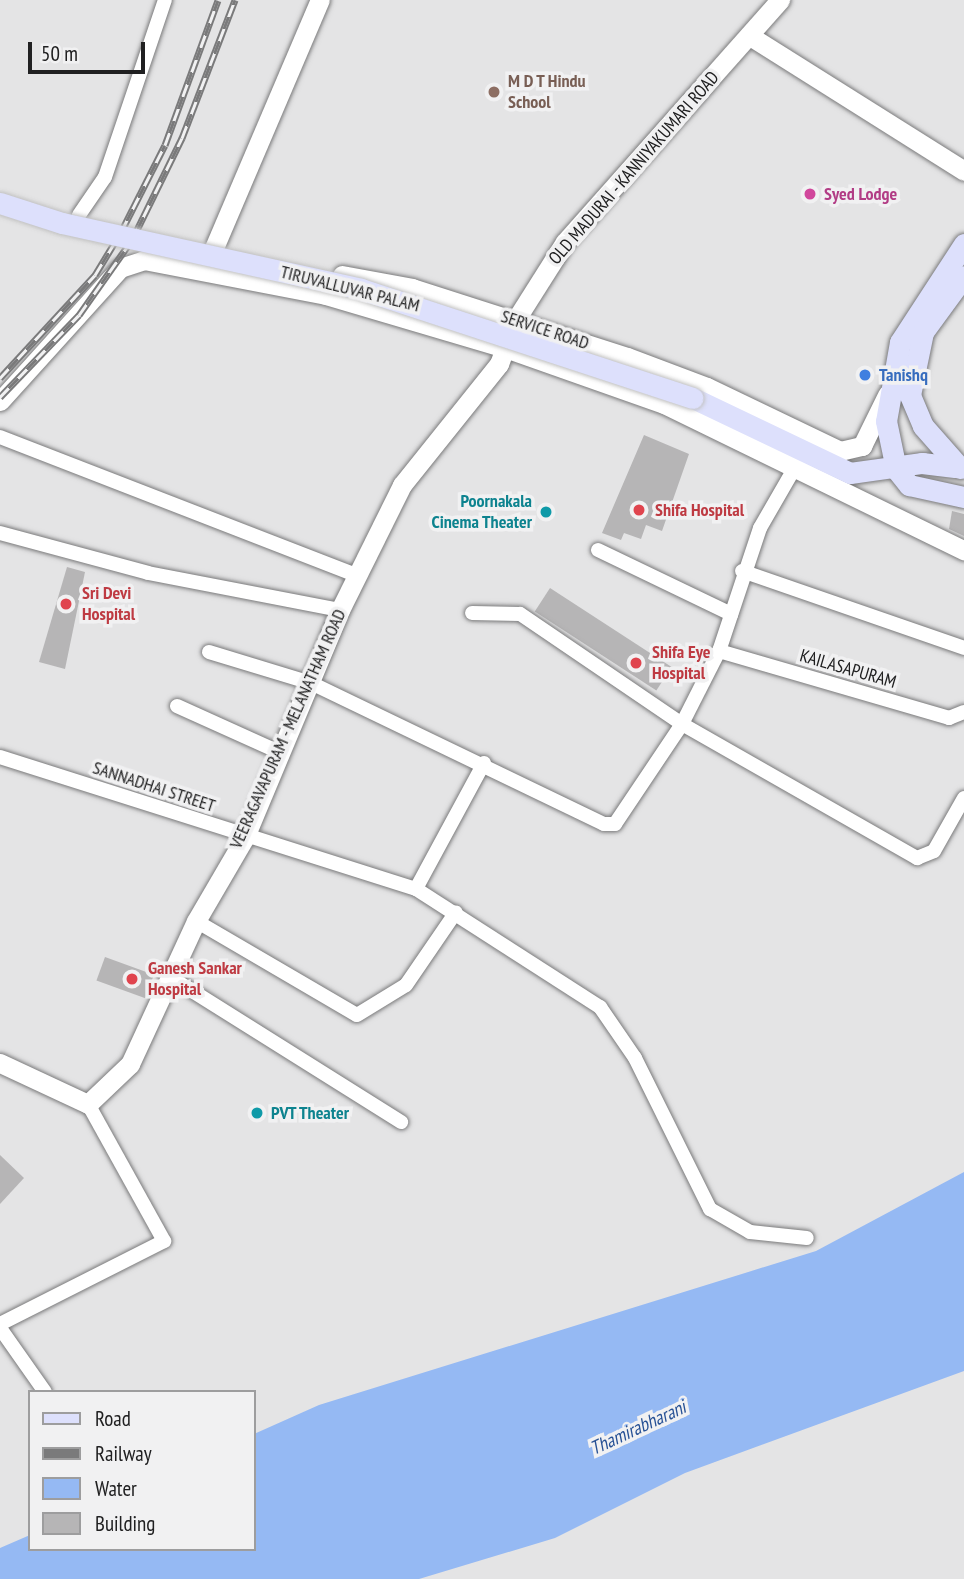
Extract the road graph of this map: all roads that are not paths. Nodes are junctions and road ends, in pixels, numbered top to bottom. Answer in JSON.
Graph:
{"nodes":[{"id":1,"x":165,"y":0,"type":"edge"},
{"id":2,"x":320,"y":0,"type":"edge"},
{"id":3,"x":780,"y":0,"type":"edge"},
{"id":4,"x":750,"y":36,"type":"junction"},
{"id":5,"x":964,"y":172,"type":"edge"},
{"id":6,"x":0,"y":203,"type":"edge"},
{"id":7,"x":79,"y":215,"type":"dead end"},
{"id":8,"x":156,"y":237,"type":"dead end"},
{"id":9,"x":964,"y":244,"type":"edge"},
{"id":10,"x":215,"y":250,"type":"junction"},
{"id":11,"x":203,"y":273,"type":"junction"},
{"id":12,"x":964,"y":276,"type":"edge"},
{"id":13,"x":515,"y":320,"type":"junction"},
{"id":14,"x":508,"y":349,"type":"junction"},
{"id":15,"x":887,"y":394,"type":"junction"},
{"id":16,"x":0,"y":401,"type":"edge"},
{"id":17,"x":0,"y":437,"type":"edge"},
{"id":18,"x":960,"y":468,"type":"edge"},
{"id":19,"x":896,"y":469,"type":"junction"},
{"id":20,"x":794,"y":470,"type":"junction"},
{"id":21,"x":964,"y":497,"type":"edge"},
{"id":22,"x":0,"y":533,"type":"edge"},
{"id":23,"x":598,"y":550,"type":"dead end"},
{"id":24,"x":964,"y":550,"type":"edge"},
{"id":25,"x":742,"y":571,"type":"junction"},
{"id":26,"x":356,"y":575,"type":"junction"},
{"id":27,"x":340,"y":610,"type":"junction"},
{"id":28,"x":472,"y":613,"type":"dead end"},
{"id":29,"x":731,"y":614,"type":"junction"},
{"id":30,"x":964,"y":648,"type":"edge"},
{"id":31,"x":719,"y":651,"type":"junction"},
{"id":32,"x":209,"y":652,"type":"dead end"},
{"id":33,"x":311,"y":683,"type":"junction"},
{"id":34,"x":177,"y":706,"type":"dead end"},
{"id":35,"x":964,"y":712,"type":"edge"},
{"id":36,"x":682,"y":724,"type":"junction"},
{"id":37,"x":281,"y":752,"type":"junction"},
{"id":38,"x":0,"y":757,"type":"edge"},
{"id":39,"x":484,"y":763,"type":"junction"},
{"id":40,"x":964,"y":798,"type":"edge"},
{"id":41,"x":245,"y":836,"type":"junction"},
{"id":42,"x":416,"y":889,"type":"junction"},
{"id":43,"x":456,"y":912,"type":"junction"},
{"id":44,"x":196,"y":921,"type":"junction"},
{"id":45,"x":170,"y":977,"type":"junction"},
{"id":46,"x":0,"y":1063,"type":"edge"},
{"id":47,"x":89,"y":1104,"type":"junction"},
{"id":48,"x":401,"y":1122,"type":"dead end"},
{"id":49,"x":807,"y":1238,"type":"dead end"},
{"id":50,"x":0,"y":1326,"type":"edge"},
{"id":51,"x":44,"y":1390,"type":"edge"}],
"edges":[{"from":1,"to":7,"type":"street"},
{"from":2,"to":10,"type":"main road"},
{"from":3,"to":4,"type":"main road","name":"OLD MADURAI - KANNIYAKUMARI ROAD"},
{"from":4,"to":5,"type":"main road"},
{"from":4,"to":13,"type":"main road","name":"OLD MADURAI - KANNIYAKUMARI ROAD"},
{"from":6,"to":19,"type":"main road","name":"TIRUVALLUVAR PALAM","bridge":true},
{"from":8,"to":10,"type":"main road","name":"SERVICE ROAD"},
{"from":9,"to":15,"type":"main road"},
{"from":10,"to":11,"type":"main road"},
{"from":10,"to":13,"type":"main road","name":"SERVICE ROAD"},
{"from":11,"to":14,"type":"main road"},
{"from":11,"to":16,"type":"main road"},
{"from":12,"to":18,"type":"main road"},
{"from":13,"to":14,"type":"main road","name":"OLD MADURAI - KANNIYAKUMARI ROAD"},
{"from":13,"to":15,"type":"main road","name":"SERVICE ROAD"},
{"from":14,"to":20,"type":"main road"},
{"from":14,"to":26,"type":"main road","name":"VEERAGAVAPURAM - MELANATHAM ROAD"},
{"from":15,"to":19,"type":"main road"},
{"from":17,"to":26,"type":"street"},
{"from":18,"to":19,"type":"main road","name":"TIRUVALLUVAR PALAM"},
{"from":19,"to":21,"type":"main road"},
{"from":20,"to":24,"type":"main road"},
{"from":20,"to":25,"type":"street"},
{"from":22,"to":27,"type":"street"},
{"from":23,"to":29,"type":"street"},
{"from":25,"to":29,"type":"street"},
{"from":25,"to":30,"type":"street"},
{"from":26,"to":27,"type":"main road","name":"VEERAGAVAPURAM - MELANATHAM ROAD"},
{"from":27,"to":33,"type":"main road","name":"VEERAGAVAPURAM - MELANATHAM ROAD"},
{"from":28,"to":36,"type":"street"},
{"from":29,"to":31,"type":"street"},
{"from":31,"to":35,"type":"street","name":"KAILASAPURAM"},
{"from":31,"to":36,"type":"street"},
{"from":32,"to":33,"type":"street"},
{"from":33,"to":37,"type":"main road","name":"VEERAGAVAPURAM - MELANATHAM ROAD"},
{"from":33,"to":39,"type":"street"},
{"from":34,"to":37,"type":"street"},
{"from":36,"to":39,"type":"street"},
{"from":36,"to":40,"type":"street"},
{"from":37,"to":41,"type":"main road","name":"VEERAGAVAPURAM - MELANATHAM ROAD"},
{"from":38,"to":41,"type":"street","name":"SANNADHAI STREET"},
{"from":39,"to":42,"type":"street"},
{"from":41,"to":42,"type":"street","name":"SANNADHAI STREET"},
{"from":41,"to":44,"type":"main road","name":"VEERAGAVAPURAM - MELANATHAM ROAD"},
{"from":42,"to":43,"type":"street","name":"SANNADHAI STREET"},
{"from":43,"to":44,"type":"street"},
{"from":43,"to":49,"type":"street","name":"SANNADHAI STREET"},
{"from":44,"to":45,"type":"main road","name":"VEERAGAVAPURAM - MELANATHAM ROAD"},
{"from":45,"to":47,"type":"main road","name":"VEERAGAVAPURAM - MELANATHAM ROAD"},
{"from":45,"to":48,"type":"street"},
{"from":46,"to":47,"type":"main road"},
{"from":47,"to":50,"type":"street"},
{"from":50,"to":51,"type":"street"}]}
